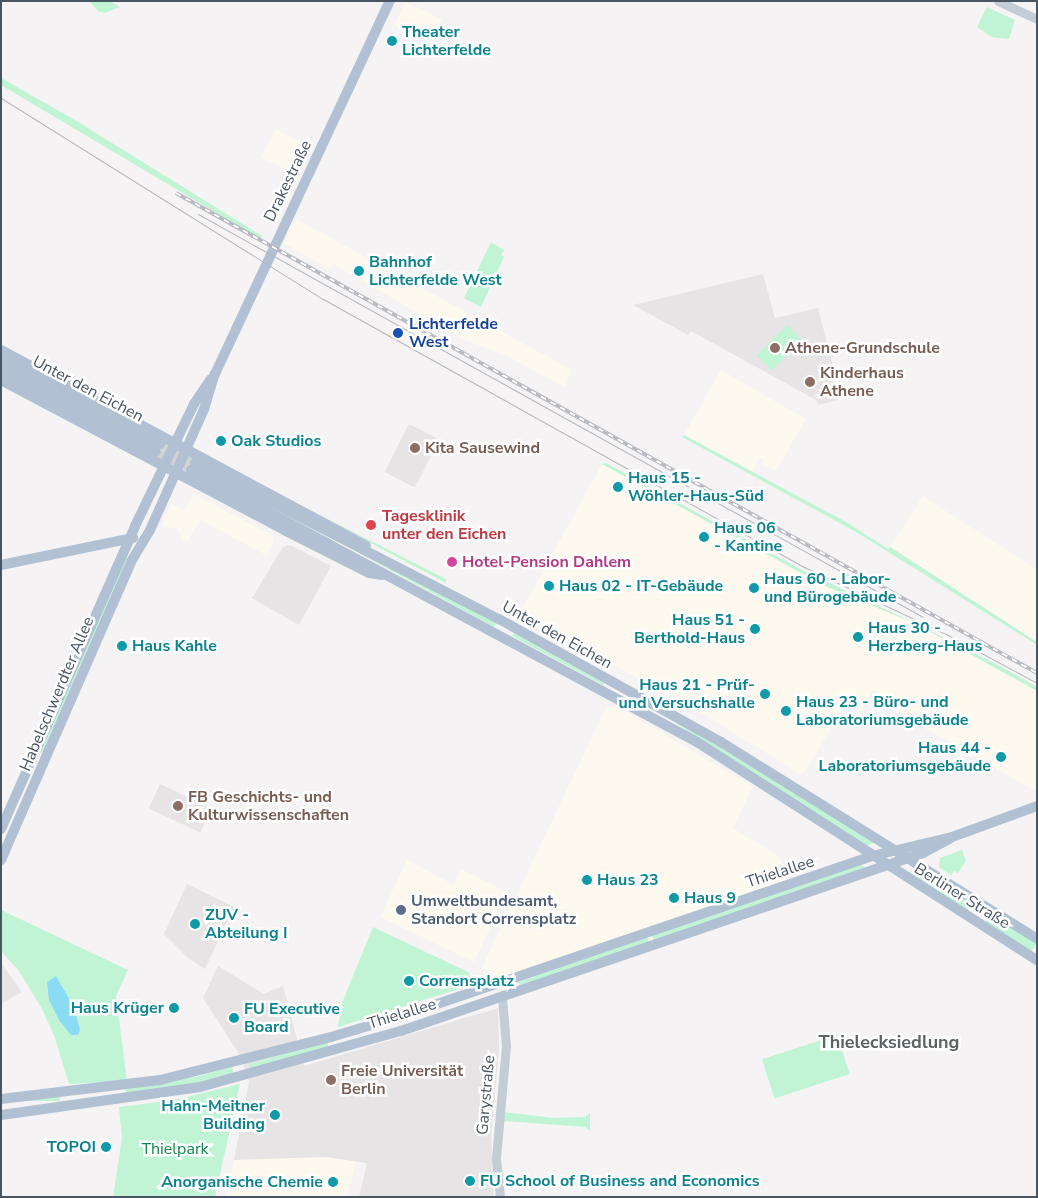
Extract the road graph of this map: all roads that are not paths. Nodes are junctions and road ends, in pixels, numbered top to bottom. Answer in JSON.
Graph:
{"nodes":[{"id":1,"x":390,"y":1,"type":"edge"},
{"id":2,"x":998,"y":1,"type":"edge"},
{"id":3,"x":1037,"y":19,"type":"edge"},
{"id":4,"x":1,"y":350,"type":"edge"},
{"id":5,"x":1,"y":360,"type":"edge"},
{"id":6,"x":1,"y":370,"type":"edge"},
{"id":7,"x":215,"y":374,"type":"junction"},
{"id":8,"x":1,"y":380,"type":"edge"},
{"id":9,"x":175,"y":443,"type":"junction"},
{"id":10,"x":186,"y":449,"type":"junction"},
{"id":11,"x":164,"y":466,"type":"junction"},
{"id":12,"x":175,"y":472,"type":"junction"},
{"id":13,"x":130,"y":537,"type":"junction"},
{"id":14,"x":143,"y":541,"type":"junction"},
{"id":15,"x":385,"y":561,"type":"junction"},
{"id":16,"x":1,"y":565,"type":"edge"},
{"id":17,"x":383,"y":576,"type":"junction"},
{"id":18,"x":669,"y":714,"type":"junction"},
{"id":19,"x":664,"y":725,"type":"junction"},
{"id":20,"x":1037,"y":806,"type":"edge"},
{"id":21,"x":1,"y":829,"type":"edge"},
{"id":22,"x":952,"y":836,"type":"junction"},
{"id":23,"x":894,"y":850,"type":"junction"},
{"id":24,"x":872,"y":856,"type":"junction"},
{"id":25,"x":907,"y":858,"type":"junction"},
{"id":26,"x":1,"y":860,"type":"edge"},
{"id":27,"x":885,"y":866,"type":"junction"},
{"id":28,"x":648,"y":932,"type":"junction"},
{"id":29,"x":1037,"y":939,"type":"edge"},
{"id":30,"x":652,"y":946,"type":"junction"},
{"id":31,"x":1037,"y":960,"type":"edge"},
{"id":32,"x":499,"y":984,"type":"junction"},
{"id":33,"x":466,"y":995,"type":"junction"},
{"id":34,"x":502,"y":997,"type":"junction"},
{"id":35,"x":458,"y":1012,"type":"junction"},
{"id":36,"x":331,"y":1037,"type":"junction"},
{"id":37,"x":334,"y":1050,"type":"junction"},
{"id":38,"x":240,"y":1062,"type":"junction"},
{"id":39,"x":244,"y":1076,"type":"junction"},
{"id":40,"x":1,"y":1099,"type":"edge"},
{"id":41,"x":1,"y":1115,"type":"edge"},
{"id":42,"x":500,"y":1197,"type":"edge"}],
"edges":[{"from":1,"to":7,"type":"main road","name":"Drakestraße"},
{"from":2,"to":3,"type":"street"},
{"from":4,"to":9,"type":"main road"},
{"from":5,"to":6,"type":"main road","name":"Unter den Eichen"},
{"from":7,"to":9,"type":"main road","name":"Drakestraße"},
{"from":7,"to":10,"type":"main road","name":"Drakestraße"},
{"from":8,"to":11,"type":"main road"},
{"from":9,"to":10,"type":"main road"},
{"from":9,"to":11,"type":"main road","name":"Habelschwerdter Allee"},
{"from":10,"to":12,"type":"main road","name":"Drakestraße"},
{"from":10,"to":15,"type":"main road"},
{"from":11,"to":12,"type":"main road"},
{"from":11,"to":13,"type":"main road","name":"Habelschwerdter Allee"},
{"from":12,"to":14,"type":"main road","name":"Habelschwerdter Allee"},
{"from":12,"to":17,"type":"main road"},
{"from":13,"to":14,"type":"main road"},
{"from":13,"to":16,"type":"main road"},
{"from":13,"to":21,"type":"main road","name":"Habelschwerdter Allee"},
{"from":14,"to":26,"type":"main road","name":"Habelschwerdter Allee"},
{"from":15,"to":17,"type":"main road","name":"Unter den Eichen"},
{"from":15,"to":18,"type":"main road","name":"Unter den Eichen"},
{"from":17,"to":19,"type":"main road","name":"Unter den Eichen"},
{"from":18,"to":19,"type":"main road"},
{"from":18,"to":23,"type":"main road","name":"Unter den Eichen"},
{"from":19,"to":24,"type":"main road","name":"Unter den Eichen"},
{"from":20,"to":22,"type":"main road"},
{"from":22,"to":23,"type":"main road","name":"Thielallee"},
{"from":22,"to":25,"type":"main road","name":"Thielallee"},
{"from":23,"to":24,"type":"main road","name":"Thielallee"},
{"from":23,"to":25,"type":"main road","name":"Berliner Straße"},
{"from":24,"to":27,"type":"main road","name":"Berliner Straße"},
{"from":24,"to":28,"type":"main road","name":"Thielallee"},
{"from":25,"to":27,"type":"main road","name":"Thielallee"},
{"from":25,"to":29,"type":"main road","name":"Berliner Straße"},
{"from":27,"to":30,"type":"main road","name":"Thielallee"},
{"from":27,"to":31,"type":"main road","name":"Berliner Straße"},
{"from":28,"to":30,"type":"main road"},
{"from":28,"to":32,"type":"main road","name":"Thielallee"},
{"from":30,"to":34,"type":"main road","name":"Thielallee"},
{"from":32,"to":33,"type":"main road","name":"Thielallee"},
{"from":32,"to":34,"type":"main road"},
{"from":33,"to":35,"type":"main road"},
{"from":33,"to":36,"type":"main road","name":"Thielallee"},
{"from":34,"to":35,"type":"main road","name":"Thielallee"},
{"from":34,"to":42,"type":"street","name":"Garystraße"},
{"from":35,"to":37,"type":"main road","name":"Thielallee"},
{"from":36,"to":37,"type":"main road"},
{"from":36,"to":38,"type":"main road","name":"Thielallee"},
{"from":37,"to":39,"type":"main road","name":"Thielallee"},
{"from":38,"to":39,"type":"main road"},
{"from":38,"to":40,"type":"main road","name":"Thielallee"},
{"from":39,"to":41,"type":"main road","name":"Thielallee"}]}
